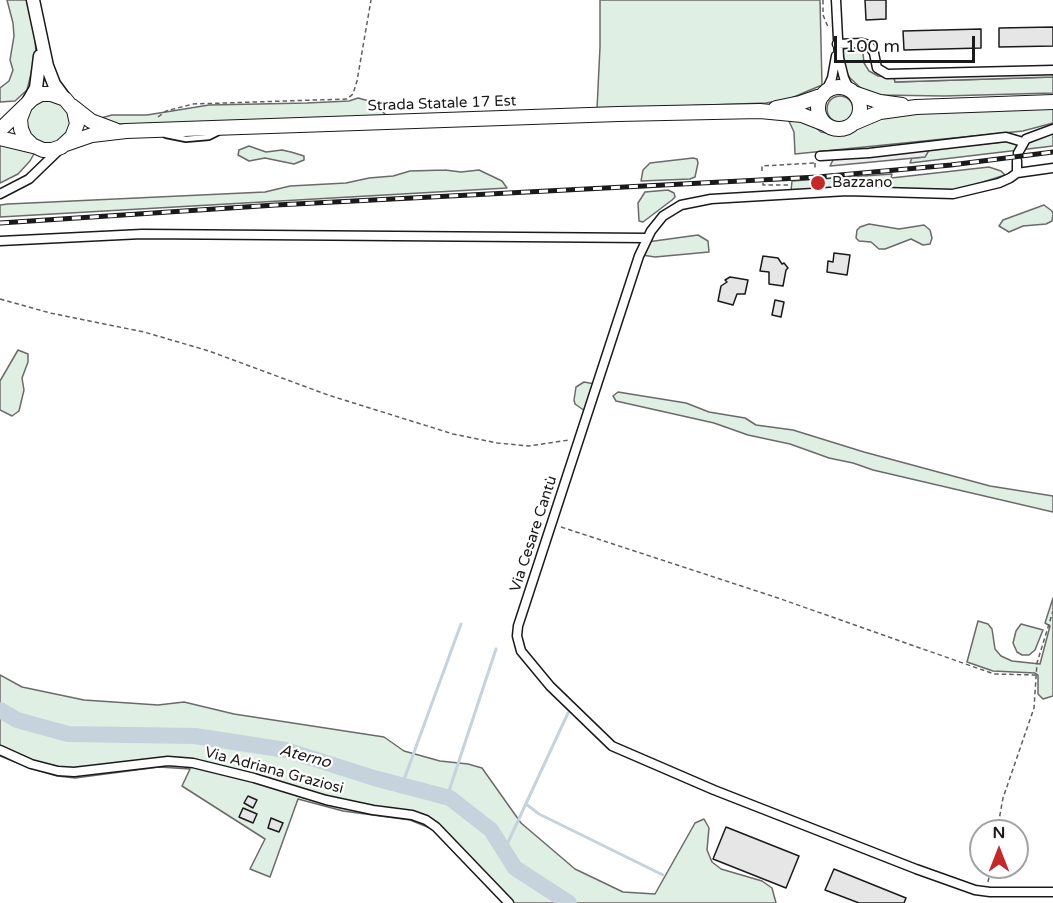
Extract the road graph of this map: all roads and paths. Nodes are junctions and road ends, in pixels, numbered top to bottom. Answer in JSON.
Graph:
{"nodes":[{"id":1,"x":33,"y":0,"type":"edge"},
{"id":2,"x":371,"y":0,"type":"edge"},
{"id":3,"x":822,"y":0,"type":"edge"},
{"id":4,"x":836,"y":0,"type":"edge"},
{"id":5,"x":837,"y":32,"type":"junction"},
{"id":6,"x":40,"y":37,"type":"junction"},
{"id":7,"x":837,"y":44,"type":"junction"},
{"id":8,"x":1053,"y":70,"type":"edge"},
{"id":9,"x":852,"y":92,"type":"junction"},
{"id":10,"x":824,"y":94,"type":"junction"},
{"id":11,"x":68,"y":102,"type":"junction"},
{"id":12,"x":1053,"y":102,"type":"edge"},
{"id":13,"x":27,"y":104,"type":"junction"},
{"id":14,"x":916,"y":106,"type":"junction"},
{"id":15,"x":760,"y":111,"type":"junction"},
{"id":16,"x":854,"y":123,"type":"junction"},
{"id":17,"x":825,"y":124,"type":"junction"},
{"id":18,"x":1053,"y":129,"type":"edge"},
{"id":19,"x":0,"y":130,"type":"edge"},
{"id":20,"x":156,"y":130,"type":"junction"},
{"id":21,"x":126,"y":131,"type":"junction"},
{"id":22,"x":0,"y":138,"type":"edge"},
{"id":23,"x":1023,"y":142,"type":"junction"},
{"id":24,"x":64,"y":146,"type":"junction"},
{"id":25,"x":37,"y":148,"type":"junction"},
{"id":26,"x":818,"y":160,"type":"joint"},
{"id":27,"x":1053,"y":168,"type":"edge"},
{"id":28,"x":762,"y":171,"type":"dead end"},
{"id":29,"x":36,"y":173,"type":"junction"},
{"id":30,"x":1017,"y":173,"type":"junction"},
{"id":31,"x":0,"y":194,"type":"edge"},
{"id":32,"x":647,"y":238,"type":"junction"},
{"id":33,"x":0,"y":241,"type":"edge"},
{"id":34,"x":0,"y":299,"type":"edge"},
{"id":35,"x":579,"y":441,"type":"junction"},
{"id":36,"x":552,"y":524,"type":"junction"},
{"id":37,"x":1053,"y":611,"type":"edge"},
{"id":38,"x":1036,"y":675,"type":"junction"},
{"id":39,"x":0,"y":750,"type":"edge"},
{"id":40,"x":999,"y":819,"type":"edge"},
{"id":41,"x":989,"y":879,"type":"edge"},
{"id":42,"x":986,"y":892,"type":"junction"},
{"id":43,"x":1053,"y":892,"type":"edge"},
{"id":44,"x":509,"y":903,"type":"edge"}],
"edges":[{"from":1,"to":6,"type":"street"},
{"from":2,"to":20,"type":"path"},
{"from":3,"to":5,"type":"path"},
{"from":4,"to":5,"type":"street"},
{"from":5,"to":7,"type":"street"},
{"from":6,"to":11,"type":"street"},
{"from":6,"to":13,"type":"street"},
{"from":7,"to":8,"type":"street"},
{"from":7,"to":9,"type":"street"},
{"from":7,"to":10,"type":"street"},
{"from":9,"to":10,"type":"main road"},
{"from":9,"to":14,"type":"main road"},
{"from":9,"to":16,"type":"main road"},
{"from":10,"to":15,"type":"main road","name":"Strada Statale 17 Est"},
{"from":10,"to":17,"type":"main road"},
{"from":11,"to":13,"type":"main road"},
{"from":11,"to":21,"type":"main road","name":"Strada Statale 17 Est"},
{"from":11,"to":24,"type":"main road"},
{"from":12,"to":14,"type":"main road"},
{"from":13,"to":19,"type":"main road"},
{"from":13,"to":25,"type":"main road"},
{"from":14,"to":16,"type":"main road"},
{"from":15,"to":17,"type":"main road","name":"Strada Statale 17 Est"},
{"from":15,"to":20,"type":"main road","name":"Strada Statale 17 Est"},
{"from":16,"to":17,"type":"main road"},
{"from":18,"to":23,"type":"street"},
{"from":20,"to":21,"type":"main road","name":"Strada Statale 17 Est"},
{"from":21,"to":24,"type":"main road","name":"Strada Statale 17 Est"},
{"from":22,"to":25,"type":"main road"},
{"from":23,"to":26,"type":"street"},
{"from":23,"to":30,"type":"street"},
{"from":24,"to":25,"type":"main road"},
{"from":24,"to":29,"type":"street"},
{"from":25,"to":29,"type":"street"},
{"from":26,"to":28,"type":"path"},
{"from":27,"to":30,"type":"street","name":"Via Cesare Cantù"},
{"from":29,"to":31,"type":"street"},
{"from":30,"to":32,"type":"street","name":"Via Cesare Cantù"},
{"from":32,"to":33,"type":"street"},
{"from":32,"to":35,"type":"street","name":"Via Cesare Cantù"},
{"from":34,"to":35,"type":"path"},
{"from":35,"to":36,"type":"street","name":"Via Cesare Cantù"},
{"from":36,"to":38,"type":"path"},
{"from":36,"to":42,"type":"street","name":"Via Cesare Cantù"},
{"from":37,"to":38,"type":"path"},
{"from":38,"to":40,"type":"path"},
{"from":39,"to":44,"type":"street","name":"Via Adriana Graziosi"},
{"from":41,"to":42,"type":"path"},
{"from":42,"to":43,"type":"street","name":"Via Cesare Cantù"}]}
